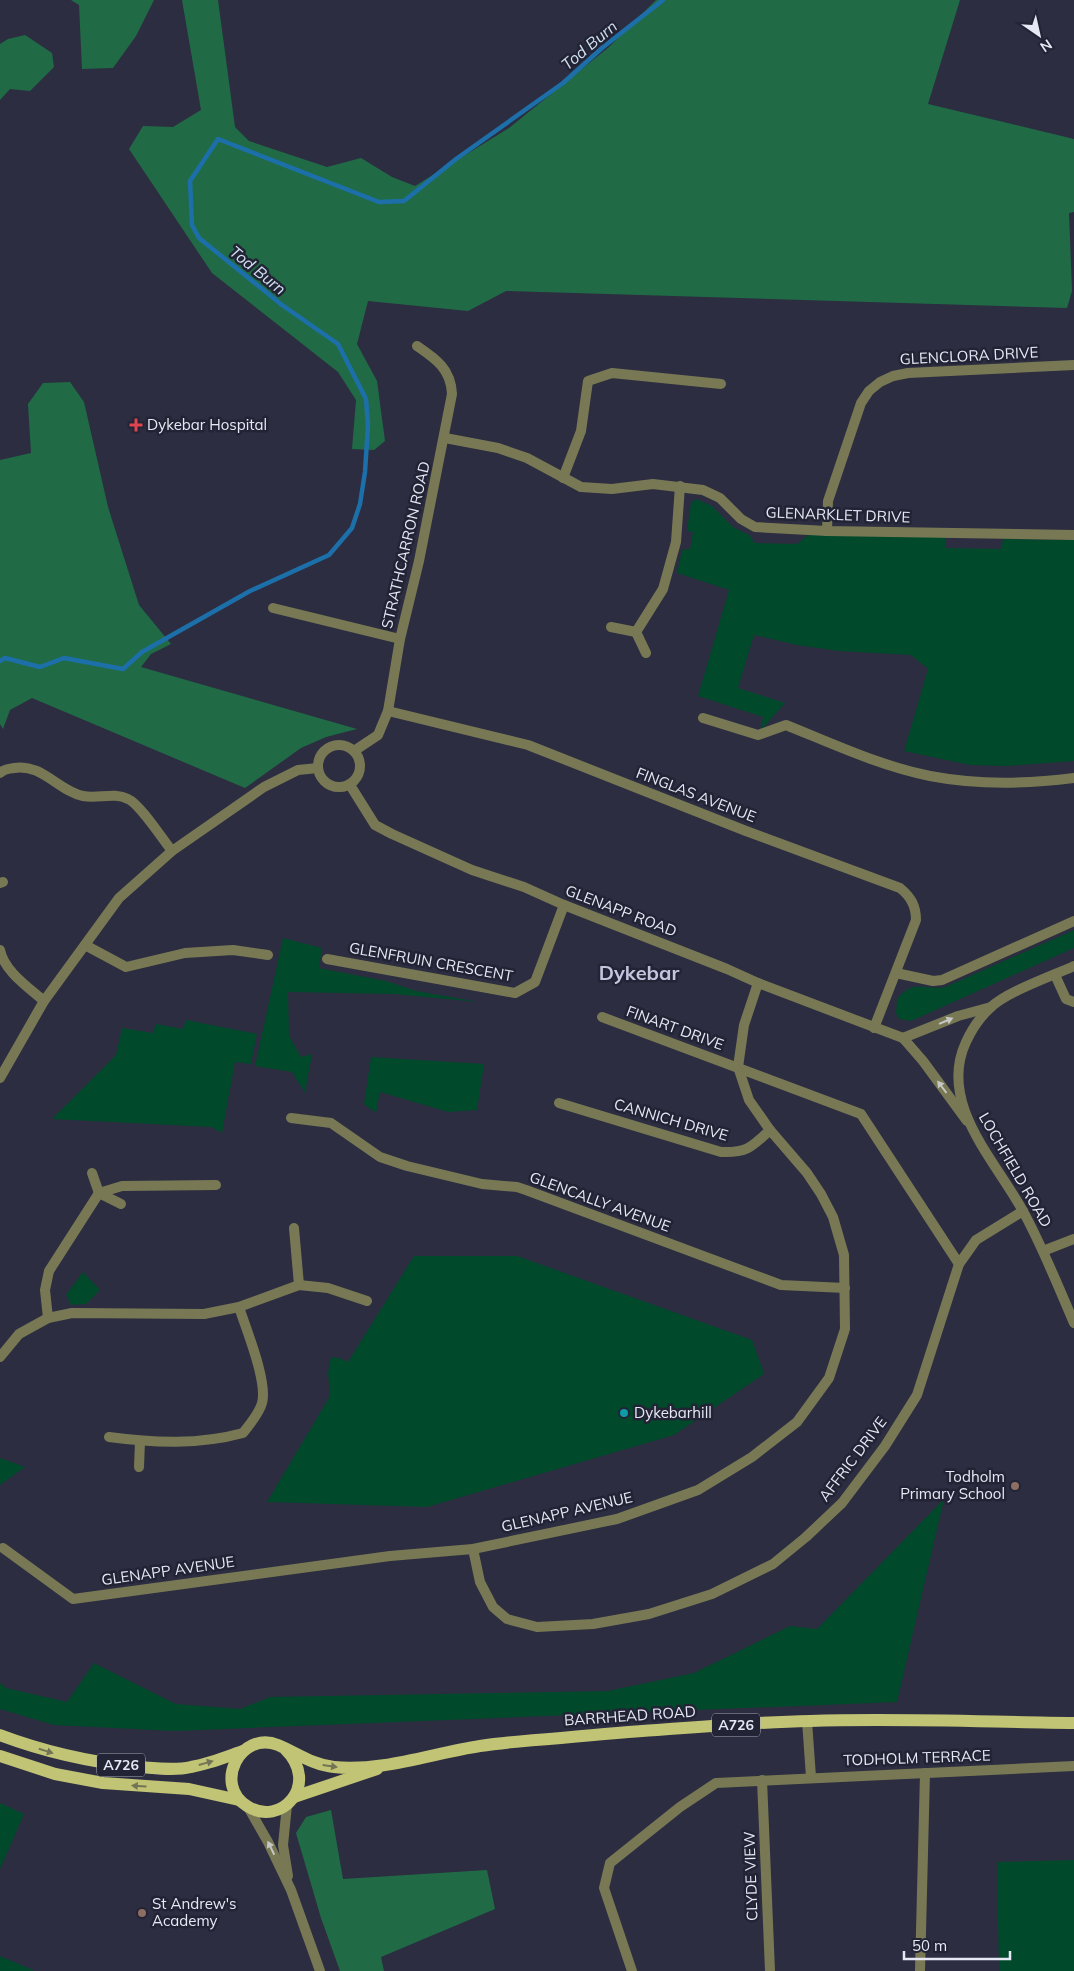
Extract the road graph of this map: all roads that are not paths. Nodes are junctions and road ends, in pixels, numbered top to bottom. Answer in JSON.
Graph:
{"nodes":[{"id":1,"x":417,"y":346,"type":"dead end"},
{"id":2,"x":1074,"y":365,"type":"edge"},
{"id":3,"x":721,"y":384,"type":"dead end"},
{"id":4,"x":445,"y":438,"type":"junction"},
{"id":5,"x":563,"y":478,"type":"junction"},
{"id":6,"x":680,"y":486,"type":"junction"},
{"id":7,"x":827,"y":531,"type":"junction"},
{"id":8,"x":1074,"y":535,"type":"edge"},
{"id":9,"x":273,"y":608,"type":"dead end"},
{"id":10,"x":611,"y":627,"type":"dead end"},
{"id":11,"x":636,"y":632,"type":"junction"},
{"id":12,"x":400,"y":639,"type":"junction"},
{"id":13,"x":646,"y":653,"type":"dead end"},
{"id":14,"x":388,"y":711,"type":"junction"},
{"id":15,"x":703,"y":718,"type":"dead end"},
{"id":16,"x":354,"y":751,"type":"junction"},
{"id":17,"x":318,"y":768,"type":"junction"},
{"id":18,"x":0,"y":773,"type":"edge"},
{"id":19,"x":1074,"y":778,"type":"edge"},
{"id":20,"x":350,"y":785,"type":"junction"},
{"id":21,"x":172,"y":851,"type":"junction"},
{"id":22,"x":564,"y":905,"type":"junction"},
{"id":23,"x":1074,"y":921,"type":"edge"},
{"id":24,"x":85,"y":945,"type":"junction"},
{"id":25,"x":0,"y":950,"type":"edge"},
{"id":26,"x":268,"y":955,"type":"dead end"},
{"id":27,"x":327,"y":959,"type":"dead end"},
{"id":28,"x":1074,"y":966,"type":"edge"},
{"id":29,"x":896,"y":973,"type":"junction"},
{"id":30,"x":1055,"y":975,"type":"junction"},
{"id":31,"x":758,"y":983,"type":"junction"},
{"id":32,"x":44,"y":1001,"type":"junction"},
{"id":33,"x":1074,"y":1002,"type":"edge"},
{"id":34,"x":991,"y":1007,"type":"junction"},
{"id":35,"x":602,"y":1017,"type":"dead end"},
{"id":36,"x":874,"y":1028,"type":"junction"},
{"id":37,"x":903,"y":1038,"type":"junction"},
{"id":38,"x":738,"y":1068,"type":"junction"},
{"id":39,"x":0,"y":1078,"type":"edge"},
{"id":40,"x":559,"y":1103,"type":"dead end"},
{"id":41,"x":291,"y":1118,"type":"dead end"},
{"id":42,"x":971,"y":1126,"type":"junction"},
{"id":43,"x":770,"y":1130,"type":"junction"},
{"id":44,"x":92,"y":1173,"type":"dead end"},
{"id":45,"x":216,"y":1185,"type":"dead end"},
{"id":46,"x":99,"y":1193,"type":"junction"},
{"id":47,"x":121,"y":1204,"type":"dead end"},
{"id":48,"x":1023,"y":1211,"type":"junction"},
{"id":49,"x":294,"y":1228,"type":"dead end"},
{"id":50,"x":1074,"y":1239,"type":"edge"},
{"id":51,"x":1043,"y":1250,"type":"junction"},
{"id":52,"x":959,"y":1264,"type":"junction"},
{"id":53,"x":300,"y":1285,"type":"junction"},
{"id":54,"x":845,"y":1288,"type":"junction"},
{"id":55,"x":367,"y":1301,"type":"dead end"},
{"id":56,"x":239,"y":1308,"type":"junction"},
{"id":57,"x":48,"y":1318,"type":"junction"},
{"id":58,"x":1074,"y":1323,"type":"edge"},
{"id":59,"x":0,"y":1357,"type":"edge"},
{"id":60,"x":109,"y":1437,"type":"dead end"},
{"id":61,"x":140,"y":1441,"type":"junction"},
{"id":62,"x":139,"y":1467,"type":"dead end"},
{"id":63,"x":3,"y":1548,"type":"dead end"},
{"id":64,"x":473,"y":1549,"type":"junction"},
{"id":65,"x":807,"y":1721,"type":"junction"},
{"id":66,"x":1074,"y":1724,"type":"edge"},
{"id":67,"x":0,"y":1735,"type":"edge"},
{"id":68,"x":285,"y":1749,"type":"junction"},
{"id":69,"x":242,"y":1751,"type":"junction"},
{"id":70,"x":0,"y":1756,"type":"edge"},
{"id":71,"x":401,"y":1761,"type":"junction"},
{"id":72,"x":1074,"y":1766,"type":"edge"},
{"id":73,"x":924,"y":1773,"type":"junction"},
{"id":74,"x":811,"y":1777,"type":"junction"},
{"id":75,"x":762,"y":1780,"type":"junction"},
{"id":76,"x":290,"y":1801,"type":"junction"},
{"id":77,"x":244,"y":1804,"type":"junction"},
{"id":78,"x":291,"y":1890,"type":"junction"},
{"id":79,"x":320,"y":1971,"type":"edge"},
{"id":80,"x":632,"y":1971,"type":"edge"},
{"id":81,"x":770,"y":1971,"type":"edge"},
{"id":82,"x":920,"y":1971,"type":"edge"}],
"edges":[{"from":1,"to":4,"type":"street","name":"STRATHCARRON ROAD"},
{"from":2,"to":7,"type":"street","name":"GLENCLORA DRIVE"},
{"from":3,"to":5,"type":"street"},
{"from":4,"to":5,"type":"street","name":"GLENARKLET DRIVE"},
{"from":4,"to":12,"type":"street","name":"STRATHCARRON ROAD"},
{"from":5,"to":6,"type":"street","name":"GLENARKLET DRIVE"},
{"from":6,"to":7,"type":"street","name":"GLENARKLET DRIVE"},
{"from":6,"to":11,"type":"street"},
{"from":7,"to":8,"type":"street","name":"GLENARKLET DRIVE"},
{"from":9,"to":12,"type":"street"},
{"from":10,"to":11,"type":"street"},
{"from":11,"to":13,"type":"street"},
{"from":12,"to":14,"type":"street","name":"STRATHCARRON ROAD"},
{"from":14,"to":16,"type":"street","name":"STRATHCARRON ROAD"},
{"from":14,"to":29,"type":"street","name":"FINGLAS AVENUE"},
{"from":15,"to":19,"type":"street"},
{"from":16,"to":17,"type":"street"},
{"from":16,"to":20,"type":"street"},
{"from":17,"to":20,"type":"street"},
{"from":17,"to":21,"type":"street"},
{"from":18,"to":21,"type":"street"},
{"from":20,"to":22,"type":"street","name":"GLENAPP ROAD"},
{"from":21,"to":24,"type":"street"},
{"from":22,"to":27,"type":"street","name":"GLENFRUIN CRESCENT"},
{"from":22,"to":31,"type":"street","name":"GLENAPP ROAD"},
{"from":23,"to":29,"type":"street"},
{"from":24,"to":26,"type":"street"},
{"from":24,"to":32,"type":"street"},
{"from":25,"to":32,"type":"street"},
{"from":28,"to":30,"type":"street","name":"LOCHFIELD ROAD"},
{"from":29,"to":36,"type":"street","name":"FINGLAS AVENUE"},
{"from":30,"to":33,"type":"street"},
{"from":30,"to":34,"type":"street","name":"LOCHFIELD ROAD"},
{"from":31,"to":36,"type":"street","name":"GLENAPP ROAD"},
{"from":31,"to":38,"type":"street","name":"GLENAPP AVENUE"},
{"from":32,"to":39,"type":"street"},
{"from":37,"to":34,"type":"street","one_way":true},
{"from":34,"to":42,"type":"street","name":"LOCHFIELD ROAD"},
{"from":35,"to":38,"type":"street","name":"FINART DRIVE"},
{"from":36,"to":37,"type":"street","name":"GLENAPP ROAD"},
{"from":42,"to":37,"type":"street","one_way":true},
{"from":38,"to":43,"type":"street","name":"GLENAPP AVENUE"},
{"from":38,"to":52,"type":"street","name":"FINART DRIVE"},
{"from":40,"to":43,"type":"street","name":"CANNICH DRIVE"},
{"from":41,"to":54,"type":"street","name":"GLENCALLY AVENUE"},
{"from":42,"to":48,"type":"street","name":"LOCHFIELD ROAD"},
{"from":43,"to":54,"type":"street","name":"GLENAPP AVENUE"},
{"from":44,"to":46,"type":"street"},
{"from":45,"to":46,"type":"street"},
{"from":46,"to":47,"type":"street"},
{"from":46,"to":57,"type":"street"},
{"from":48,"to":51,"type":"street","name":"LOCHFIELD ROAD"},
{"from":48,"to":52,"type":"street","name":"AFFRIC DRIVE"},
{"from":49,"to":53,"type":"street"},
{"from":50,"to":51,"type":"street"},
{"from":51,"to":58,"type":"street","name":"LOCHFIELD ROAD"},
{"from":52,"to":64,"type":"street","name":"AFFRIC DRIVE"},
{"from":53,"to":55,"type":"street"},
{"from":53,"to":56,"type":"street"},
{"from":54,"to":64,"type":"street","name":"GLENAPP AVENUE"},
{"from":56,"to":57,"type":"street"},
{"from":56,"to":61,"type":"street"},
{"from":57,"to":59,"type":"street"},
{"from":60,"to":61,"type":"street"},
{"from":61,"to":62,"type":"street"},
{"from":63,"to":64,"type":"street","name":"GLENAPP AVENUE"},
{"from":65,"to":66,"type":"main road","name":"BARRHEAD ROAD","number":"A726"},
{"from":65,"to":71,"type":"main road","name":"BARRHEAD ROAD","number":"A726"},
{"from":65,"to":74,"type":"street"},
{"from":67,"to":69,"type":"main road","number":"A726","one_way":true},
{"from":68,"to":69,"type":"main road"},
{"from":68,"to":71,"type":"main road","name":"BARRHEAD ROAD","number":"A726","one_way":true},
{"from":68,"to":76,"type":"main road"},
{"from":69,"to":77,"type":"main road"},
{"from":77,"to":70,"type":"main road","number":"A726","one_way":true},
{"from":71,"to":76,"type":"main road","name":"BARRHEAD ROAD","number":"A726"},
{"from":72,"to":73,"type":"street","name":"TODHOLM TERRACE"},
{"from":73,"to":74,"type":"street","name":"TODHOLM TERRACE"},
{"from":73,"to":82,"type":"street"},
{"from":74,"to":75,"type":"street","name":"TODHOLM TERRACE"},
{"from":75,"to":80,"type":"street","name":"TODHOLM TERRACE"},
{"from":75,"to":81,"type":"street","name":"CLYDE VIEW"},
{"from":76,"to":77,"type":"main road"},
{"from":76,"to":78,"type":"street"},
{"from":78,"to":77,"type":"street","one_way":true},
{"from":78,"to":79,"type":"street"}]}
